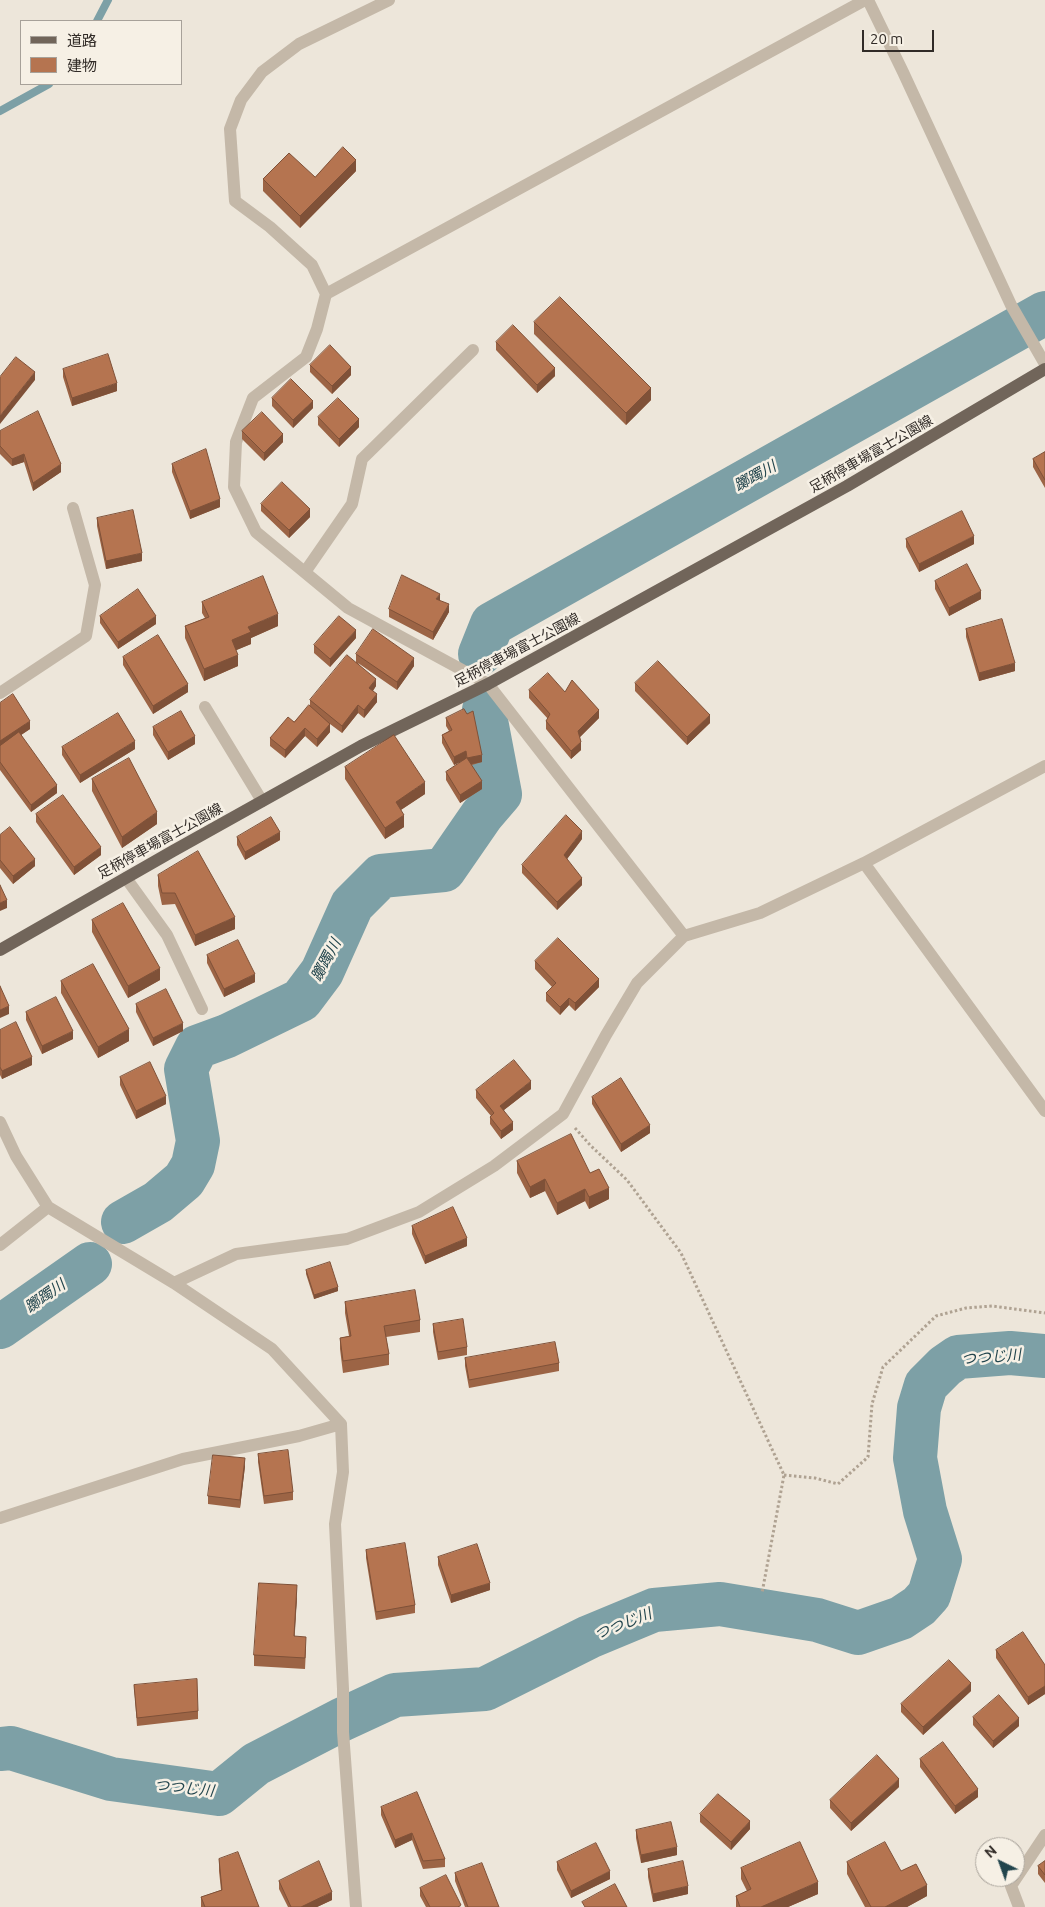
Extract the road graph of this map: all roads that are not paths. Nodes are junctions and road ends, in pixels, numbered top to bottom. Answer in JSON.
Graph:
{"nodes":[{"id":1,"x":389,"y":0,"type":"edge"},
{"id":2,"x":866,"y":0,"type":"edge"},
{"id":3,"x":326,"y":294,"type":"junction"},
{"id":4,"x":473,"y":350,"type":"dead end"},
{"id":5,"x":1043,"y":360,"type":"edge"},
{"id":6,"x":1045,"y":369,"type":"edge"},
{"id":7,"x":73,"y":508,"type":"dead end"},
{"id":8,"x":305,"y":572,"type":"junction"},
{"id":9,"x":488,"y":684,"type":"junction"},
{"id":10,"x":0,"y":693,"type":"edge"},
{"id":11,"x":205,"y":707,"type":"dead end"},
{"id":12,"x":1045,"y":766,"type":"edge"},
{"id":13,"x":262,"y":801,"type":"junction"},
{"id":14,"x":864,"y":863,"type":"junction"},
{"id":15,"x":126,"y":878,"type":"junction"},
{"id":16,"x":684,"y":936,"type":"junction"},
{"id":17,"x":0,"y":950,"type":"edge"},
{"id":18,"x":202,"y":1009,"type":"dead end"},
{"id":19,"x":1045,"y":1111,"type":"edge"},
{"id":20,"x":0,"y":1122,"type":"edge"},
{"id":21,"x":48,"y":1208,"type":"junction"},
{"id":22,"x":0,"y":1245,"type":"edge"},
{"id":23,"x":174,"y":1283,"type":"junction"},
{"id":24,"x":342,"y":1424,"type":"junction"},
{"id":25,"x":0,"y":1518,"type":"edge"},
{"id":26,"x":1045,"y":1835,"type":"edge"},
{"id":27,"x":356,"y":1907,"type":"edge"},
{"id":28,"x":1019,"y":1907,"type":"edge"}],
"edges":[{"from":1,"to":3,"type":"street"},
{"from":2,"to":3,"type":"street"},
{"from":2,"to":5,"type":"street"},
{"from":3,"to":8,"type":"street"},
{"from":4,"to":8,"type":"street"},
{"from":6,"to":9,"type":"main road","name":"足柄停車場富士公園線"},
{"from":7,"to":10,"type":"street"},
{"from":8,"to":9,"type":"street"},
{"from":9,"to":13,"type":"main road","name":"足柄停車場富士公園線"},
{"from":9,"to":16,"type":"street"},
{"from":11,"to":13,"type":"street"},
{"from":12,"to":14,"type":"street"},
{"from":13,"to":15,"type":"main road","name":"足柄停車場富士公園線"},
{"from":14,"to":16,"type":"street"},
{"from":14,"to":19,"type":"street"},
{"from":15,"to":17,"type":"main road","name":"足柄停車場富士公園線"},
{"from":15,"to":18,"type":"street"},
{"from":16,"to":23,"type":"street"},
{"from":20,"to":21,"type":"street"},
{"from":21,"to":22,"type":"street"},
{"from":21,"to":23,"type":"street"},
{"from":23,"to":24,"type":"street"},
{"from":24,"to":25,"type":"street"},
{"from":24,"to":27,"type":"street"},
{"from":26,"to":28,"type":"street"}]}
